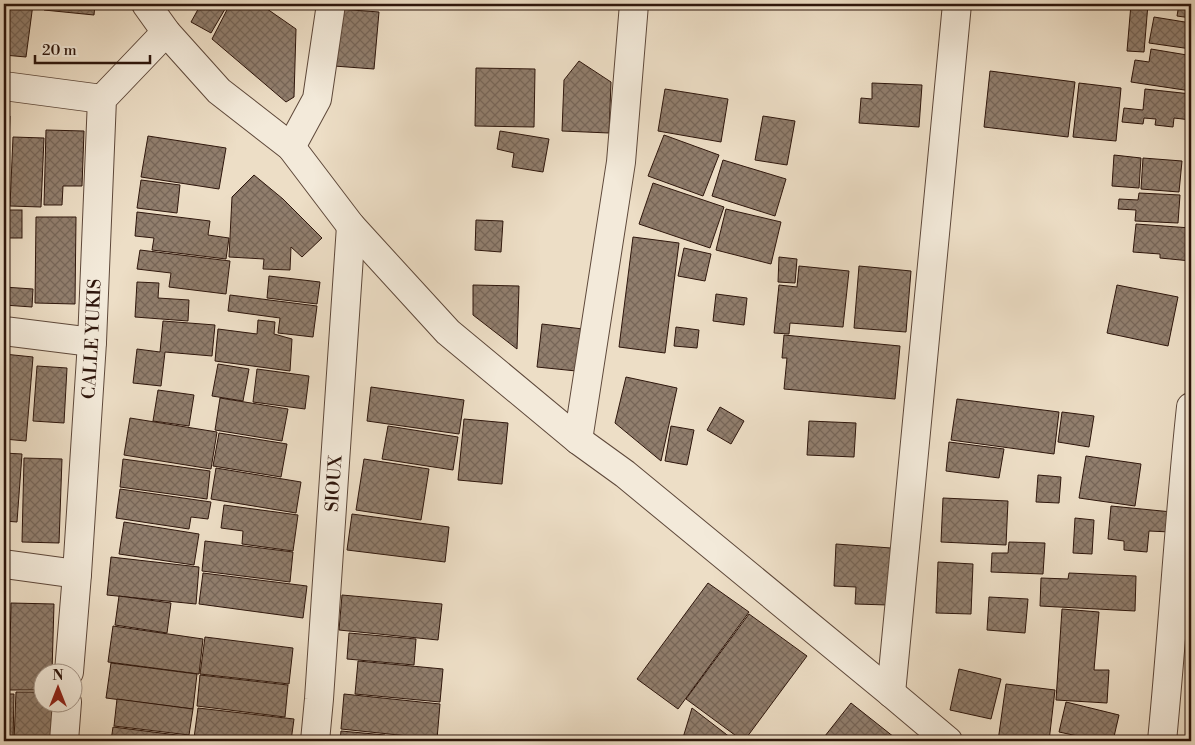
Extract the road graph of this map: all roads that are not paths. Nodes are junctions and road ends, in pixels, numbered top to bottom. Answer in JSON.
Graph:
{"nodes":[{"id":1,"x":146,"y":4,"type":"edge"},
{"id":2,"x":331,"y":4,"type":"edge"},
{"id":3,"x":634,"y":4,"type":"edge"},
{"id":4,"x":957,"y":4,"type":"edge"},
{"id":5,"x":166,"y":32,"type":"junction"},
{"id":6,"x":4,"y":86,"type":"edge"},
{"id":7,"x":102,"y":99,"type":"junction"},
{"id":8,"x":291,"y":147,"type":"junction"},
{"id":9,"x":351,"y":226,"type":"junction"},
{"id":10,"x":4,"y":332,"type":"edge"},
{"id":11,"x":92,"y":342,"type":"junction"},
{"id":12,"x":1191,"y":407,"type":"edge"},
{"id":13,"x":578,"y":440,"type":"junction"},
{"id":14,"x":1188,"y":463,"type":"edge"},
{"id":15,"x":4,"y":564,"type":"edge"},
{"id":16,"x":77,"y":574,"type":"junction"},
{"id":17,"x":70,"y":662,"type":"edge"},
{"id":18,"x":891,"y":693,"type":"junction"},
{"id":19,"x":66,"y":712,"type":"edge"},
{"id":20,"x":64,"y":741,"type":"edge"},
{"id":21,"x":315,"y":741,"type":"edge"},
{"id":22,"x":948,"y":741,"type":"edge"},
{"id":23,"x":1162,"y":741,"type":"edge"}],
"edges":[{"from":1,"to":5,"type":"street"},
{"from":2,"to":8,"type":"street"},
{"from":3,"to":13,"type":"street"},
{"from":4,"to":18,"type":"street"},
{"from":5,"to":7,"type":"street"},
{"from":5,"to":8,"type":"street"},
{"from":6,"to":7,"type":"street"},
{"from":7,"to":11,"type":"street","name":"CALLE YUKIS"},
{"from":8,"to":9,"type":"street"},
{"from":9,"to":13,"type":"street"},
{"from":9,"to":21,"type":"street","name":"SIOUX"},
{"from":10,"to":11,"type":"street"},
{"from":11,"to":16,"type":"street","name":"CALLE YUKIS"},
{"from":12,"to":14,"type":"street"},
{"from":13,"to":18,"type":"street"},
{"from":14,"to":23,"type":"street"},
{"from":15,"to":16,"type":"street"},
{"from":16,"to":17,"type":"street","name":"CALLE YUKIS"},
{"from":18,"to":22,"type":"street"},
{"from":19,"to":20,"type":"street"}]}
